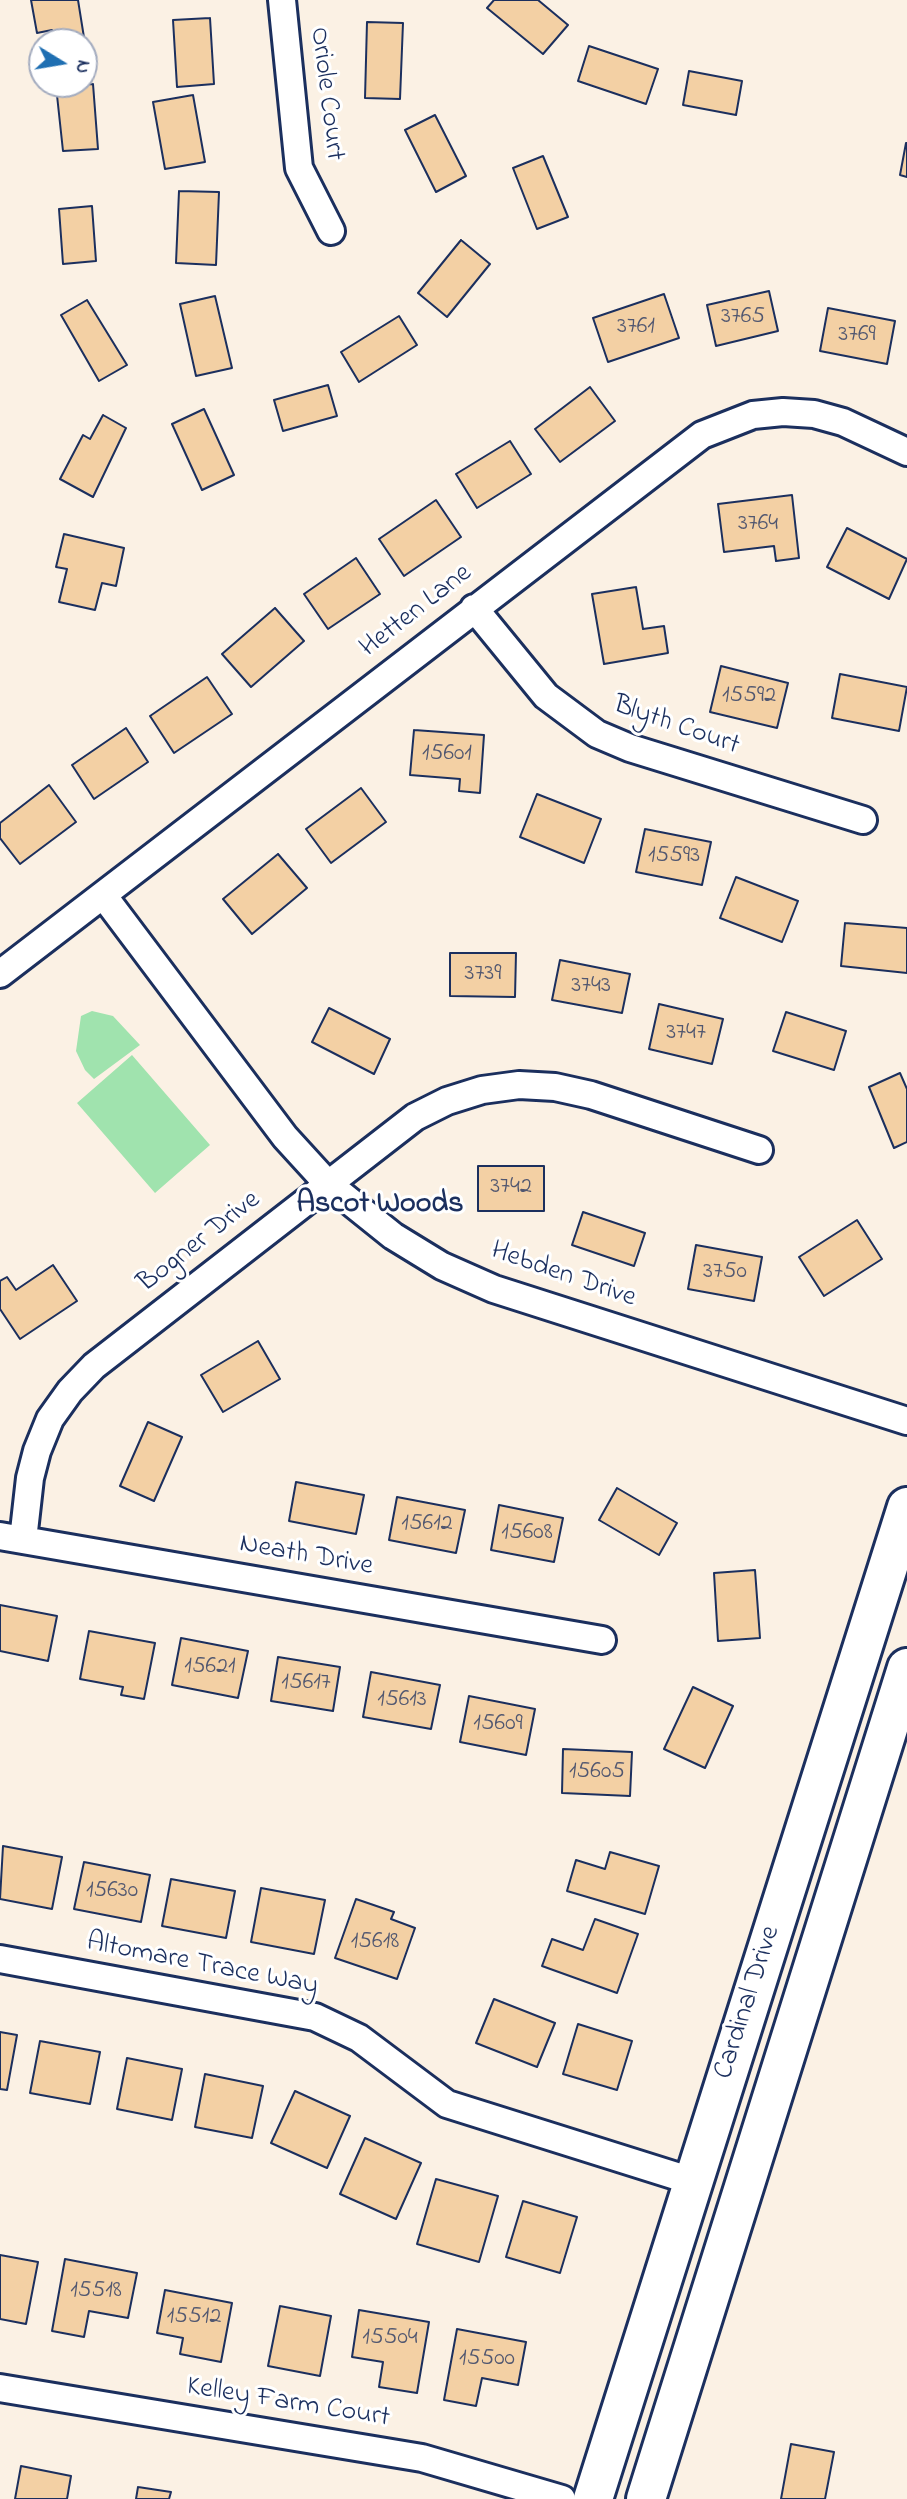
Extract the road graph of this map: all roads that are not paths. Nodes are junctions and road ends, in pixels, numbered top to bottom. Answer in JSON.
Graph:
{"nodes":[{"id":1,"x":282,"y":0,"type":"edge"},
{"id":2,"x":331,"y":231,"type":"dead end"},
{"id":3,"x":907,"y":452,"type":"edge"},
{"id":4,"x":474,"y":608,"type":"junction"},
{"id":5,"x":863,"y":820,"type":"dead end"},
{"id":6,"x":103,"y":895,"type":"junction"},
{"id":7,"x":0,"y":974,"type":"edge"},
{"id":8,"x":759,"y":1150,"type":"dead end"},
{"id":9,"x":327,"y":1183,"type":"junction"},
{"id":10,"x":907,"y":1421,"type":"edge"},
{"id":11,"x":907,"y":1507,"type":"edge"},
{"id":12,"x":11,"y":1538,"type":"edge"},
{"id":13,"x":602,"y":1640,"type":"dead end"},
{"id":14,"x":907,"y":1668,"type":"edge"},
{"id":15,"x":0,"y":1959,"type":"edge"},
{"id":16,"x":692,"y":2181,"type":"junction"},
{"id":17,"x":0,"y":2388,"type":"edge"},
{"id":18,"x":562,"y":2499,"type":"edge"},
{"id":19,"x":593,"y":2499,"type":"edge"},
{"id":20,"x":646,"y":2499,"type":"edge"}],
"edges":[{"from":1,"to":2,"type":"street","name":"Oriole Court"},
{"from":3,"to":4,"type":"street","name":"Hetten Lane"},
{"from":4,"to":5,"type":"street","name":"Blyth Court"},
{"from":4,"to":6,"type":"street","name":"Hetten Lane"},
{"from":6,"to":7,"type":"street","name":"Hetten Lane"},
{"from":6,"to":9,"type":"street","name":"Hebden Drive"},
{"from":8,"to":9,"type":"street","name":"Bogner Drive"},
{"from":9,"to":10,"type":"street","name":"Hebden Drive"},
{"from":9,"to":12,"type":"street","name":"Bogner Drive"},
{"from":11,"to":16,"type":"main road","name":"Cardinal Drive"},
{"from":12,"to":13,"type":"street","name":"Neath Drive"},
{"from":14,"to":20,"type":"main road","name":"Cardinal Drive"},
{"from":15,"to":16,"type":"street","name":"Altomare Trace Way"},
{"from":16,"to":19,"type":"main road","name":"Cardinal Drive"},
{"from":17,"to":18,"type":"street","name":"Kelley Farm Court"}]}
